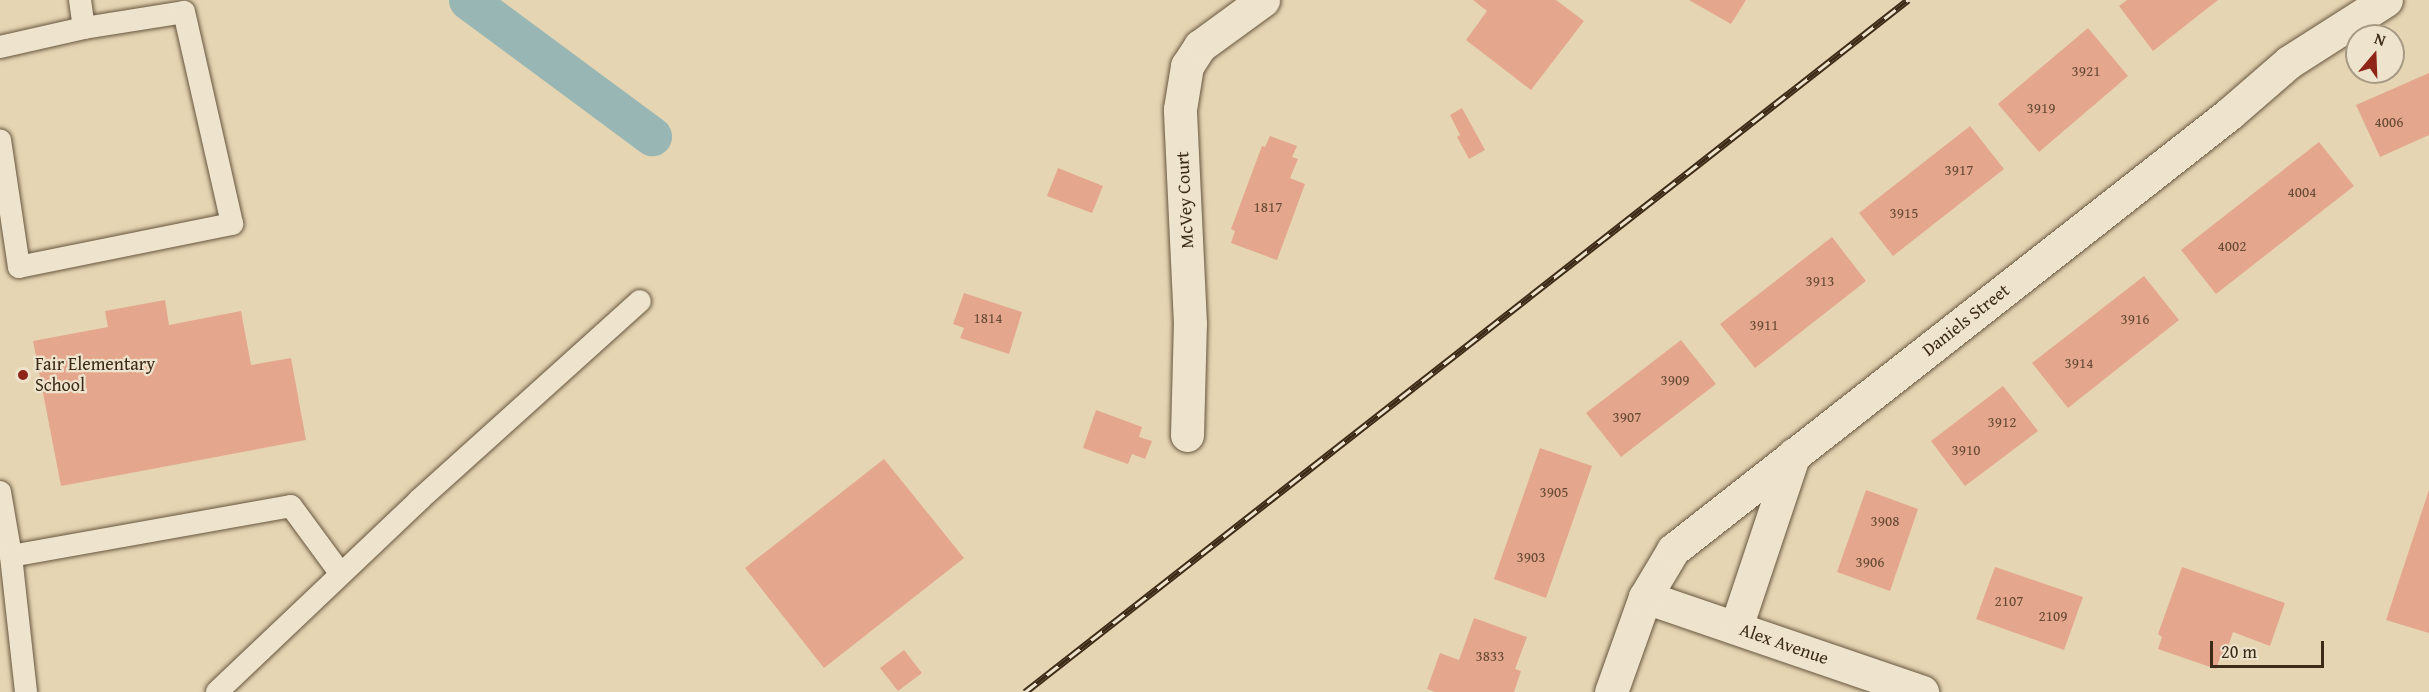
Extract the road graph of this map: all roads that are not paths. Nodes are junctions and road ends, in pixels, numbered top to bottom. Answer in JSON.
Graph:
{"nodes":[{"id":1,"x":80,"y":0,"type":"edge"},
{"id":2,"x":1263,"y":0,"type":"edge"},
{"id":3,"x":2386,"y":0,"type":"edge"},
{"id":4,"x":84,"y":28,"type":"junction"},
{"id":5,"x":0,"y":47,"type":"edge"},
{"id":6,"x":0,"y":140,"type":"edge"},
{"id":7,"x":640,"y":301,"type":"dead end"},
{"id":8,"x":1187,"y":435,"type":"dead end"},
{"id":9,"x":1794,"y":454,"type":"junction"},
{"id":10,"x":0,"y":492,"type":"edge"},
{"id":11,"x":11,"y":556,"type":"junction"},
{"id":12,"x":341,"y":574,"type":"junction"},
{"id":13,"x":1645,"y":597,"type":"junction"},
{"id":14,"x":1736,"y":627,"type":"junction"},
{"id":15,"x":26,"y":692,"type":"edge"},
{"id":16,"x":217,"y":692,"type":"edge"},
{"id":17,"x":1611,"y":692,"type":"edge"},
{"id":18,"x":1922,"y":692,"type":"edge"}],
"edges":[{"from":1,"to":4,"type":"lane"},
{"from":2,"to":8,"type":"street","name":"McVey Court"},
{"from":3,"to":9,"type":"street","name":"Daniels Street"},
{"from":4,"to":5,"type":"lane"},
{"from":4,"to":6,"type":"lane"},
{"from":7,"to":12,"type":"lane"},
{"from":9,"to":13,"type":"street","name":"Daniels Street"},
{"from":9,"to":14,"type":"street"},
{"from":10,"to":11,"type":"lane"},
{"from":11,"to":12,"type":"lane"},
{"from":11,"to":15,"type":"lane"},
{"from":12,"to":16,"type":"lane"},
{"from":13,"to":14,"type":"street","name":"Alex Avenue"},
{"from":13,"to":17,"type":"street","name":"Daniels Street"},
{"from":14,"to":18,"type":"street","name":"Alex Avenue"}]}
